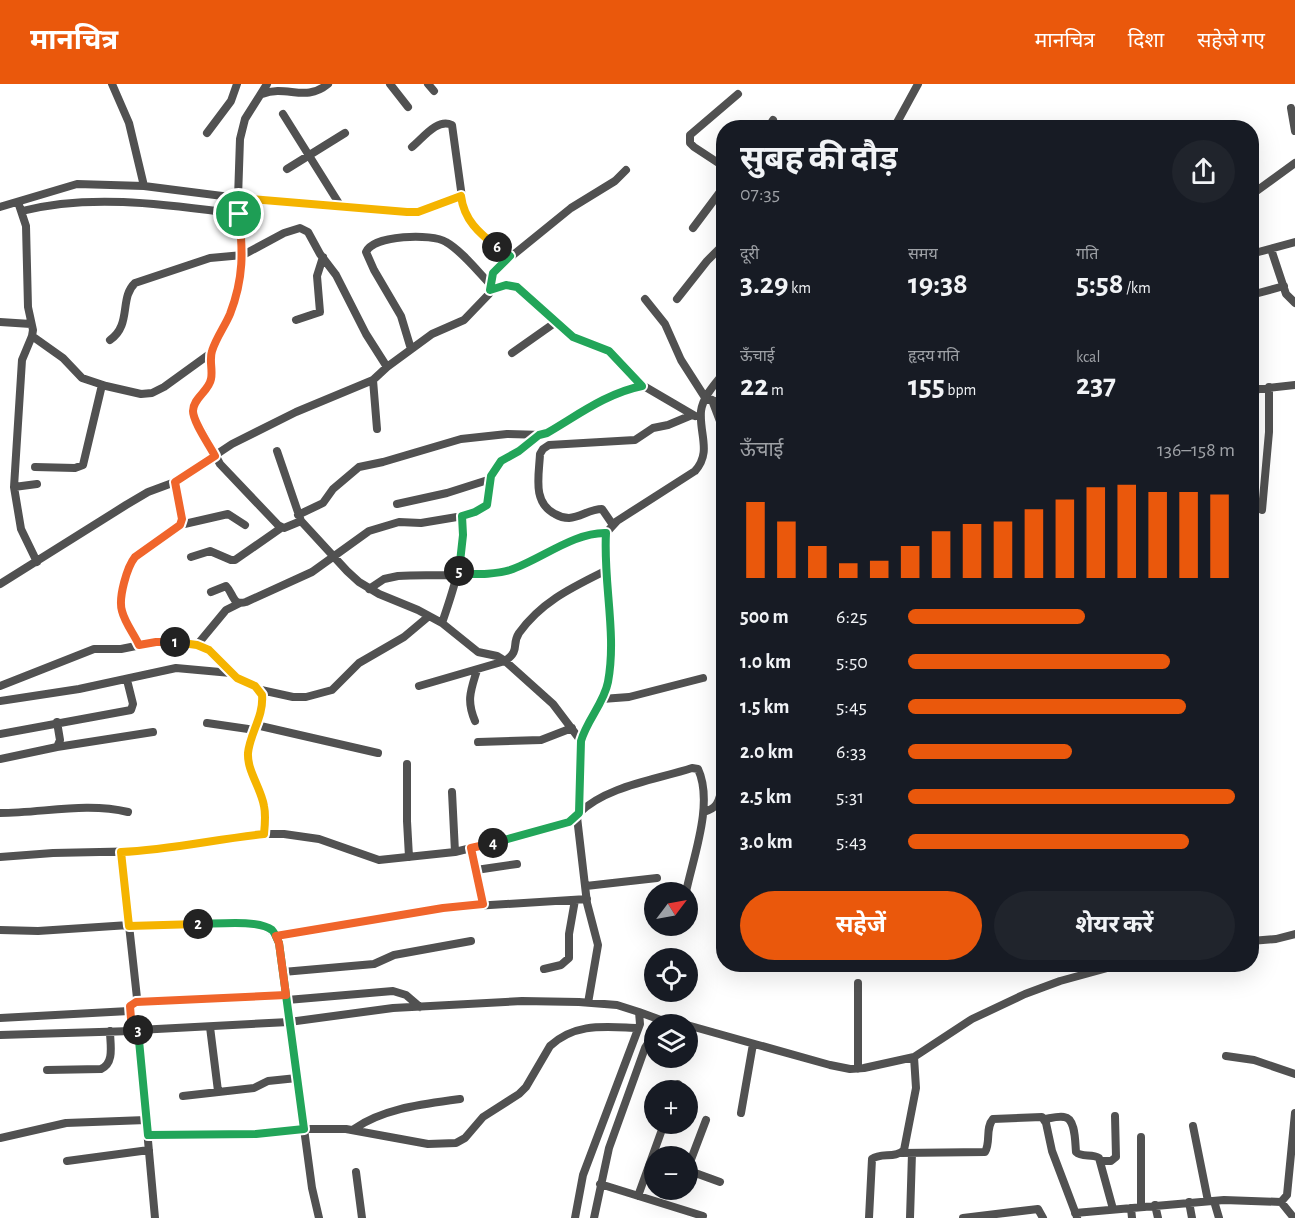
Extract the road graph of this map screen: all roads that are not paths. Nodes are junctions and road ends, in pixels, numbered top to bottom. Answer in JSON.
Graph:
{"nodes":[{"id":1,"x":112,"y":84,"type":"edge"},
{"id":2,"x":237,"y":84,"type":"edge"},
{"id":3,"x":267,"y":84,"type":"edge"},
{"id":4,"x":328,"y":84,"type":"edge"},
{"id":5,"x":390,"y":84,"type":"edge"},
{"id":6,"x":428,"y":84,"type":"edge"},
{"id":7,"x":918,"y":84,"type":"edge"},
{"id":8,"x":434,"y":91,"type":"dead end"},
{"id":9,"x":261,"y":94,"type":"junction"},
{"id":10,"x":738,"y":94,"type":"dead end"},
{"id":11,"x":408,"y":107,"type":"dead end"},
{"id":12,"x":1291,"y":108,"type":"dead end"},
{"id":13,"x":283,"y":114,"type":"dead end"},
{"id":14,"x":898,"y":120,"type":"edge"},
{"id":15,"x":1295,"y":131,"type":"edge"},
{"id":16,"x":207,"y":133,"type":"dead end"},
{"id":17,"x":345,"y":133,"type":"dead end"},
{"id":18,"x":412,"y":147,"type":"dead end"},
{"id":19,"x":309,"y":156,"type":"junction"},
{"id":20,"x":716,"y":161,"type":"edge"},
{"id":21,"x":1295,"y":163,"type":"edge"},
{"id":22,"x":287,"y":169,"type":"dead end"},
{"id":23,"x":626,"y":170,"type":"dead end"},
{"id":24,"x":144,"y":186,"type":"junction"},
{"id":25,"x":1259,"y":189,"type":"edge"},
{"id":26,"x":461,"y":196,"type":"junction"},
{"id":27,"x":716,"y":197,"type":"edge"},
{"id":28,"x":238,"y":198,"type":"junction"},
{"id":29,"x":18,"y":202,"type":"junction"},
{"id":30,"x":340,"y":206,"type":"junction"},
{"id":31,"x":0,"y":207,"type":"edge"},
{"id":32,"x":22,"y":212,"type":"junction"},
{"id":33,"x":239,"y":214,"type":"junction"},
{"id":34,"x":693,"y":228,"type":"dead end"},
{"id":35,"x":1295,"y":242,"type":"edge"},
{"id":36,"x":1271,"y":249,"type":"junction"},
{"id":37,"x":1259,"y":252,"type":"edge"},
{"id":38,"x":243,"y":255,"type":"junction"},
{"id":39,"x":716,"y":255,"type":"edge"},
{"id":40,"x":510,"y":256,"type":"junction"},
{"id":41,"x":323,"y":257,"type":"junction"},
{"id":42,"x":1284,"y":286,"type":"junction"},
{"id":43,"x":491,"y":288,"type":"junction"},
{"id":44,"x":1259,"y":293,"type":"edge"},
{"id":45,"x":645,"y":299,"type":"dead end"},
{"id":46,"x":677,"y":299,"type":"dead end"},
{"id":47,"x":1295,"y":303,"type":"edge"},
{"id":48,"x":296,"y":320,"type":"dead end"},
{"id":49,"x":0,"y":322,"type":"edge"},
{"id":50,"x":556,"y":322,"type":"junction"},
{"id":51,"x":31,"y":324,"type":"junction"},
{"id":52,"x":32,"y":336,"type":"junction"},
{"id":53,"x":110,"y":340,"type":"dead end"},
{"id":54,"x":411,"y":349,"type":"junction"},
{"id":55,"x":211,"y":353,"type":"junction"},
{"id":56,"x":512,"y":353,"type":"dead end"},
{"id":57,"x":387,"y":367,"type":"junction"},
{"id":58,"x":373,"y":380,"type":"junction"},
{"id":59,"x":102,"y":385,"type":"junction"},
{"id":60,"x":1295,"y":385,"type":"edge"},
{"id":61,"x":642,"y":386,"type":"junction"},
{"id":62,"x":716,"y":386,"type":"edge"},
{"id":63,"x":1269,"y":387,"type":"junction"},
{"id":64,"x":1259,"y":389,"type":"edge"},
{"id":65,"x":708,"y":399,"type":"junction"},
{"id":66,"x":716,"y":401,"type":"edge"},
{"id":67,"x":692,"y":415,"type":"junction"},
{"id":68,"x":716,"y":415,"type":"edge"},
{"id":69,"x":701,"y":420,"type":"junction"},
{"id":70,"x":377,"y":429,"type":"dead end"},
{"id":71,"x":539,"y":435,"type":"junction"},
{"id":72,"x":277,"y":452,"type":"dead end"},
{"id":73,"x":215,"y":456,"type":"junction"},
{"id":74,"x":35,"y":466,"type":"dead end"},
{"id":75,"x":491,"y":479,"type":"junction"},
{"id":76,"x":175,"y":482,"type":"junction"},
{"id":77,"x":37,"y":484,"type":"dead end"},
{"id":78,"x":14,"y":487,"type":"junction"},
{"id":79,"x":397,"y":504,"type":"dead end"},
{"id":80,"x":1262,"y":510,"type":"dead end"},
{"id":81,"x":462,"y":516,"type":"junction"},
{"id":82,"x":299,"y":518,"type":"junction"},
{"id":83,"x":180,"y":525,"type":"junction"},
{"id":84,"x":245,"y":525,"type":"dead end"},
{"id":85,"x":613,"y":525,"type":"junction"},
{"id":86,"x":281,"y":528,"type":"junction"},
{"id":87,"x":606,"y":533,"type":"junction"},
{"id":88,"x":334,"y":556,"type":"junction"},
{"id":89,"x":191,"y":557,"type":"dead end"},
{"id":90,"x":37,"y":562,"type":"junction"},
{"id":91,"x":607,"y":570,"type":"junction"},
{"id":92,"x":458,"y":574,"type":"junction"},
{"id":93,"x":0,"y":585,"type":"edge"},
{"id":94,"x":369,"y":589,"type":"junction"},
{"id":95,"x":211,"y":592,"type":"dead end"},
{"id":96,"x":240,"y":603,"type":"junction"},
{"id":97,"x":429,"y":616,"type":"junction"},
{"id":98,"x":442,"y":623,"type":"junction"},
{"id":99,"x":139,"y":645,"type":"junction"},
{"id":100,"x":197,"y":645,"type":"junction"},
{"id":101,"x":505,"y":661,"type":"junction"},
{"id":102,"x":477,"y":670,"type":"junction"},
{"id":103,"x":231,"y":674,"type":"junction"},
{"id":104,"x":703,"y":678,"type":"dead end"},
{"id":105,"x":127,"y":680,"type":"junction"},
{"id":106,"x":0,"y":686,"type":"edge"},
{"id":107,"x":419,"y":686,"type":"dead end"},
{"id":108,"x":261,"y":690,"type":"junction"},
{"id":109,"x":602,"y":699,"type":"junction"},
{"id":110,"x":0,"y":701,"type":"edge"},
{"id":111,"x":475,"y":721,"type":"dead end"},
{"id":112,"x":57,"y":723,"type":"junction"},
{"id":113,"x":207,"y":723,"type":"dead end"},
{"id":114,"x":256,"y":728,"type":"junction"},
{"id":115,"x":572,"y":728,"type":"junction"},
{"id":116,"x":153,"y":732,"type":"dead end"},
{"id":117,"x":0,"y":734,"type":"edge"},
{"id":118,"x":581,"y":741,"type":"junction"},
{"id":119,"x":478,"y":742,"type":"dead end"},
{"id":120,"x":57,"y":747,"type":"junction"},
{"id":121,"x":378,"y":753,"type":"dead end"},
{"id":122,"x":0,"y":759,"type":"edge"},
{"id":123,"x":407,"y":764,"type":"dead end"},
{"id":124,"x":452,"y":792,"type":"dead end"},
{"id":125,"x":716,"y":805,"type":"edge"},
{"id":126,"x":128,"y":812,"type":"dead end"},
{"id":127,"x":704,"y":812,"type":"junction"},
{"id":128,"x":0,"y":813,"type":"edge"},
{"id":129,"x":578,"y":815,"type":"junction"},
{"id":130,"x":264,"y":834,"type":"junction"},
{"id":131,"x":471,"y":848,"type":"junction"},
{"id":132,"x":121,"y":852,"type":"junction"},
{"id":133,"x":455,"y":852,"type":"junction"},
{"id":134,"x":0,"y":857,"type":"edge"},
{"id":135,"x":409,"y":857,"type":"junction"},
{"id":136,"x":517,"y":864,"type":"dead end"},
{"id":137,"x":476,"y":870,"type":"junction"},
{"id":138,"x":657,"y":878,"type":"dead end"},
{"id":139,"x":688,"y":882,"type":"edge"},
{"id":140,"x":586,"y":886,"type":"junction"},
{"id":141,"x":587,"y":899,"type":"junction"},
{"id":142,"x":575,"y":900,"type":"junction"},
{"id":143,"x":483,"y":904,"type":"junction"},
{"id":144,"x":129,"y":926,"type":"junction"},
{"id":145,"x":0,"y":930,"type":"edge"},
{"id":146,"x":1295,"y":934,"type":"edge"},
{"id":147,"x":276,"y":936,"type":"junction"},
{"id":148,"x":1259,"y":940,"type":"edge"},
{"id":149,"x":471,"y":941,"type":"dead end"},
{"id":150,"x":544,"y":969,"type":"dead end"},
{"id":151,"x":283,"y":972,"type":"junction"},
{"id":152,"x":1095,"y":972,"type":"edge"},
{"id":153,"x":858,"y":983,"type":"dead end"},
{"id":154,"x":286,"y":997,"type":"junction"},
{"id":155,"x":136,"y":1002,"type":"junction"},
{"id":156,"x":588,"y":1003,"type":"junction"},
{"id":157,"x":420,"y":1007,"type":"junction"},
{"id":158,"x":129,"y":1011,"type":"junction"},
{"id":159,"x":639,"y":1012,"type":"junction"},
{"id":160,"x":644,"y":1014,"type":"edge"},
{"id":161,"x":0,"y":1018,"type":"edge"},
{"id":162,"x":290,"y":1022,"type":"junction"},
{"id":163,"x":210,"y":1027,"type":"junction"},
{"id":164,"x":638,"y":1028,"type":"junction"},
{"id":165,"x":698,"y":1028,"type":"edge"},
{"id":166,"x":110,"y":1031,"type":"junction"},
{"id":167,"x":135,"y":1031,"type":"junction"},
{"id":168,"x":0,"y":1035,"type":"edge"},
{"id":169,"x":753,"y":1044,"type":"junction"},
{"id":170,"x":644,"y":1051,"type":"edge"},
{"id":171,"x":1226,"y":1056,"type":"dead end"},
{"id":172,"x":914,"y":1057,"type":"junction"},
{"id":173,"x":858,"y":1069,"type":"junction"},
{"id":174,"x":47,"y":1070,"type":"dead end"},
{"id":175,"x":1295,"y":1074,"type":"edge"},
{"id":176,"x":297,"y":1078,"type":"junction"},
{"id":177,"x":218,"y":1091,"type":"junction"},
{"id":178,"x":183,"y":1096,"type":"dead end"},
{"id":179,"x":460,"y":1099,"type":"dead end"},
{"id":180,"x":741,"y":1113,"type":"dead end"},
{"id":181,"x":1295,"y":1113,"type":"edge"},
{"id":182,"x":1115,"y":1116,"type":"dead end"},
{"id":183,"x":146,"y":1119,"type":"junction"},
{"id":184,"x":1045,"y":1119,"type":"junction"},
{"id":185,"x":706,"y":1120,"type":"dead end"},
{"id":186,"x":1193,"y":1126,"type":"dead end"},
{"id":187,"x":304,"y":1129,"type":"junction"},
{"id":188,"x":354,"y":1129,"type":"junction"},
{"id":189,"x":148,"y":1135,"type":"junction"},
{"id":190,"x":1141,"y":1137,"type":"dead end"},
{"id":191,"x":0,"y":1138,"type":"edge"},
{"id":192,"x":149,"y":1150,"type":"junction"},
{"id":193,"x":912,"y":1153,"type":"junction"},
{"id":194,"x":901,"y":1154,"type":"junction"},
{"id":195,"x":67,"y":1161,"type":"dead end"},
{"id":196,"x":1101,"y":1161,"type":"junction"},
{"id":197,"x":356,"y":1172,"type":"dead end"},
{"id":198,"x":644,"y":1181,"type":"edge"},
{"id":199,"x":720,"y":1182,"type":"dead end"},
{"id":200,"x":600,"y":1184,"type":"junction"},
{"id":201,"x":638,"y":1196,"type":"junction"},
{"id":202,"x":1211,"y":1201,"type":"junction"},
{"id":203,"x":1189,"y":1202,"type":"junction"},
{"id":204,"x":1281,"y":1202,"type":"junction"},
{"id":205,"x":1155,"y":1205,"type":"junction"},
{"id":206,"x":1141,"y":1207,"type":"junction"},
{"id":207,"x":1131,"y":1208,"type":"junction"},
{"id":208,"x":1113,"y":1209,"type":"junction"},
{"id":209,"x":703,"y":1216,"type":"dead end"},
{"id":210,"x":1076,"y":1216,"type":"edge"},
{"id":211,"x":155,"y":1218,"type":"edge"},
{"id":212,"x":319,"y":1218,"type":"edge"},
{"id":213,"x":362,"y":1218,"type":"edge"},
{"id":214,"x":574,"y":1218,"type":"edge"},
{"id":215,"x":594,"y":1218,"type":"edge"},
{"id":216,"x":869,"y":1218,"type":"edge"},
{"id":217,"x":910,"y":1218,"type":"edge"},
{"id":218,"x":963,"y":1218,"type":"edge"},
{"id":219,"x":1044,"y":1218,"type":"edge"},
{"id":220,"x":1132,"y":1218,"type":"edge"},
{"id":221,"x":1158,"y":1218,"type":"edge"},
{"id":222,"x":1192,"y":1218,"type":"edge"},
{"id":223,"x":1219,"y":1218,"type":"edge"},
{"id":224,"x":1294,"y":1218,"type":"edge"}],
"edges":[{"from":1,"to":24,"type":"street"},
{"from":2,"to":16,"type":"street"},
{"from":3,"to":9,"type":"street"},
{"from":4,"to":9,"type":"street"},
{"from":5,"to":11,"type":"street"},
{"from":6,"to":8,"type":"street"},
{"from":7,"to":14,"type":"street"},
{"from":9,"to":28,"type":"street"},
{"from":10,"to":20,"type":"street"},
{"from":12,"to":15,"type":"street"},
{"from":13,"to":19,"type":"street"},
{"from":17,"to":19,"type":"street"},
{"from":18,"to":26,"type":"street"},
{"from":19,"to":22,"type":"street"},
{"from":19,"to":30,"type":"street"},
{"from":21,"to":25,"type":"street"},
{"from":23,"to":40,"type":"street"},
{"from":24,"to":28,"type":"street"},
{"from":24,"to":29,"type":"street"},
{"from":26,"to":30,"type":"street"},
{"from":26,"to":40,"type":"street"},
{"from":27,"to":34,"type":"street"},
{"from":28,"to":30,"type":"street"},
{"from":28,"to":33,"type":"street"},
{"from":29,"to":31,"type":"street"},
{"from":29,"to":32,"type":"street"},
{"from":32,"to":33,"type":"street"},
{"from":32,"to":51,"type":"street"},
{"from":33,"to":38,"type":"street"},
{"from":35,"to":36,"type":"street"},
{"from":36,"to":37,"type":"street"},
{"from":36,"to":42,"type":"street"},
{"from":38,"to":41,"type":"street"},
{"from":38,"to":53,"type":"street"},
{"from":38,"to":55,"type":"street"},
{"from":39,"to":46,"type":"street"},
{"from":40,"to":43,"type":"street"},
{"from":41,"to":48,"type":"street"},
{"from":41,"to":57,"type":"street"},
{"from":42,"to":44,"type":"street"},
{"from":42,"to":47,"type":"street"},
{"from":43,"to":50,"type":"street"},
{"from":43,"to":54,"type":"street"},
{"from":43,"to":54,"type":"street"},
{"from":45,"to":65,"type":"street"},
{"from":49,"to":51,"type":"street"},
{"from":50,"to":56,"type":"street"},
{"from":50,"to":61,"type":"street"},
{"from":51,"to":52,"type":"street"},
{"from":52,"to":59,"type":"street"},
{"from":52,"to":78,"type":"street"},
{"from":54,"to":57,"type":"street"},
{"from":55,"to":59,"type":"street"},
{"from":55,"to":73,"type":"street"},
{"from":57,"to":58,"type":"street"},
{"from":58,"to":70,"type":"street"},
{"from":58,"to":73,"type":"street"},
{"from":59,"to":74,"type":"street"},
{"from":60,"to":63,"type":"street"},
{"from":61,"to":67,"type":"street"},
{"from":61,"to":71,"type":"street"},
{"from":62,"to":65,"type":"street"},
{"from":63,"to":64,"type":"street"},
{"from":63,"to":80,"type":"street"},
{"from":65,"to":66,"type":"street"},
{"from":65,"to":68,"type":"street"},
{"from":65,"to":69,"type":"street"},
{"from":67,"to":69,"type":"street"},
{"from":67,"to":85,"type":"street"},
{"from":69,"to":85,"type":"street"},
{"from":71,"to":75,"type":"street"},
{"from":71,"to":82,"type":"street"},
{"from":72,"to":82,"type":"street"},
{"from":73,"to":76,"type":"street"},
{"from":73,"to":86,"type":"street"},
{"from":75,"to":79,"type":"street"},
{"from":75,"to":81,"type":"street"},
{"from":76,"to":83,"type":"street"},
{"from":76,"to":90,"type":"street"},
{"from":77,"to":78,"type":"street"},
{"from":78,"to":90,"type":"street"},
{"from":81,"to":88,"type":"street"},
{"from":81,"to":92,"type":"street"},
{"from":82,"to":86,"type":"street"},
{"from":82,"to":88,"type":"street"},
{"from":83,"to":84,"type":"street"},
{"from":83,"to":99,"type":"street"},
{"from":85,"to":87,"type":"street"},
{"from":86,"to":89,"type":"street"},
{"from":87,"to":91,"type":"street"},
{"from":87,"to":92,"type":"street"},
{"from":88,"to":94,"type":"street"},
{"from":88,"to":96,"type":"street"},
{"from":90,"to":93,"type":"street"},
{"from":91,"to":101,"type":"street"},
{"from":91,"to":109,"type":"street"},
{"from":92,"to":94,"type":"street"},
{"from":92,"to":98,"type":"street"},
{"from":94,"to":97,"type":"street"},
{"from":95,"to":96,"type":"street"},
{"from":96,"to":100,"type":"street"},
{"from":97,"to":98,"type":"street"},
{"from":97,"to":108,"type":"street"},
{"from":98,"to":101,"type":"street"},
{"from":99,"to":100,"type":"street"},
{"from":99,"to":106,"type":"street"},
{"from":100,"to":103,"type":"street"},
{"from":101,"to":102,"type":"street"},
{"from":101,"to":115,"type":"street"},
{"from":102,"to":107,"type":"street"},
{"from":102,"to":111,"type":"street"},
{"from":103,"to":105,"type":"street"},
{"from":103,"to":108,"type":"street"},
{"from":104,"to":109,"type":"street"},
{"from":105,"to":110,"type":"street"},
{"from":105,"to":112,"type":"street"},
{"from":108,"to":114,"type":"street"},
{"from":109,"to":118,"type":"street"},
{"from":112,"to":117,"type":"street"},
{"from":112,"to":120,"type":"street"},
{"from":113,"to":114,"type":"street"},
{"from":114,"to":121,"type":"street"},
{"from":114,"to":130,"type":"street"},
{"from":115,"to":118,"type":"street"},
{"from":115,"to":119,"type":"street"},
{"from":116,"to":120,"type":"street"},
{"from":118,"to":129,"type":"street"},
{"from":120,"to":122,"type":"street"},
{"from":123,"to":135,"type":"street"},
{"from":124,"to":133,"type":"street"},
{"from":125,"to":127,"type":"street"},
{"from":126,"to":128,"type":"street"},
{"from":127,"to":129,"type":"street"},
{"from":127,"to":139,"type":"street"},
{"from":129,"to":131,"type":"street"},
{"from":129,"to":140,"type":"street"},
{"from":130,"to":132,"type":"street"},
{"from":130,"to":135,"type":"street"},
{"from":131,"to":133,"type":"street"},
{"from":131,"to":137,"type":"street"},
{"from":132,"to":134,"type":"street"},
{"from":132,"to":144,"type":"street"},
{"from":133,"to":135,"type":"street"},
{"from":136,"to":137,"type":"street"},
{"from":137,"to":143,"type":"street"},
{"from":138,"to":140,"type":"street"},
{"from":140,"to":141,"type":"street"},
{"from":141,"to":142,"type":"street"},
{"from":141,"to":156,"type":"street"},
{"from":142,"to":143,"type":"street"},
{"from":142,"to":150,"type":"street"},
{"from":143,"to":147,"type":"street"},
{"from":144,"to":145,"type":"street"},
{"from":144,"to":147,"type":"street"},
{"from":144,"to":155,"type":"street"},
{"from":146,"to":148,"type":"street"},
{"from":147,"to":151,"type":"street"},
{"from":149,"to":151,"type":"street"},
{"from":151,"to":154,"type":"street"},
{"from":152,"to":172,"type":"street"},
{"from":153,"to":173,"type":"street"},
{"from":154,"to":155,"type":"street"},
{"from":154,"to":157,"type":"street"},
{"from":154,"to":162,"type":"street"},
{"from":155,"to":158,"type":"street"},
{"from":156,"to":157,"type":"street"},
{"from":156,"to":159,"type":"street"},
{"from":157,"to":162,"type":"street"},
{"from":158,"to":161,"type":"street"},
{"from":158,"to":167,"type":"street"},
{"from":159,"to":160,"type":"street"},
{"from":159,"to":164,"type":"street"},
{"from":162,"to":163,"type":"street"},
{"from":162,"to":176,"type":"street"},
{"from":163,"to":167,"type":"street"},
{"from":163,"to":177,"type":"street"},
{"from":164,"to":188,"type":"street"},
{"from":164,"to":214,"type":"street"},
{"from":165,"to":169,"type":"street"},
{"from":166,"to":167,"type":"street"},
{"from":166,"to":168,"type":"street"},
{"from":166,"to":174,"type":"street"},
{"from":167,"to":183,"type":"street"},
{"from":169,"to":173,"type":"street"},
{"from":169,"to":180,"type":"street"},
{"from":170,"to":200,"type":"street"},
{"from":171,"to":175,"type":"street"},
{"from":172,"to":173,"type":"street"},
{"from":172,"to":194,"type":"street"},
{"from":176,"to":177,"type":"street"},
{"from":176,"to":187,"type":"street"},
{"from":177,"to":178,"type":"street"},
{"from":179,"to":188,"type":"street"},
{"from":181,"to":204,"type":"street"},
{"from":182,"to":196,"type":"street"},
{"from":183,"to":189,"type":"street"},
{"from":183,"to":191,"type":"street"},
{"from":184,"to":193,"type":"street"},
{"from":184,"to":196,"type":"street"},
{"from":184,"to":210,"type":"street"},
{"from":185,"to":199,"type":"street"},
{"from":186,"to":202,"type":"street"},
{"from":187,"to":188,"type":"street"},
{"from":187,"to":189,"type":"street"},
{"from":187,"to":212,"type":"street"},
{"from":189,"to":192,"type":"street"},
{"from":190,"to":206,"type":"street"},
{"from":192,"to":195,"type":"street"},
{"from":192,"to":211,"type":"street"},
{"from":193,"to":194,"type":"street"},
{"from":193,"to":217,"type":"street"},
{"from":194,"to":216,"type":"street"},
{"from":196,"to":208,"type":"street"},
{"from":197,"to":213,"type":"street"},
{"from":198,"to":201,"type":"street"},
{"from":200,"to":201,"type":"street"},
{"from":200,"to":215,"type":"street"},
{"from":201,"to":209,"type":"street"},
{"from":202,"to":203,"type":"street"},
{"from":202,"to":204,"type":"street"},
{"from":202,"to":223,"type":"street"},
{"from":203,"to":205,"type":"street"},
{"from":203,"to":222,"type":"street"},
{"from":204,"to":224,"type":"street"},
{"from":205,"to":206,"type":"street"},
{"from":205,"to":221,"type":"street"},
{"from":206,"to":207,"type":"street"},
{"from":207,"to":208,"type":"street"},
{"from":207,"to":220,"type":"street"},
{"from":208,"to":210,"type":"street"},
{"from":218,"to":219,"type":"street"}]}
